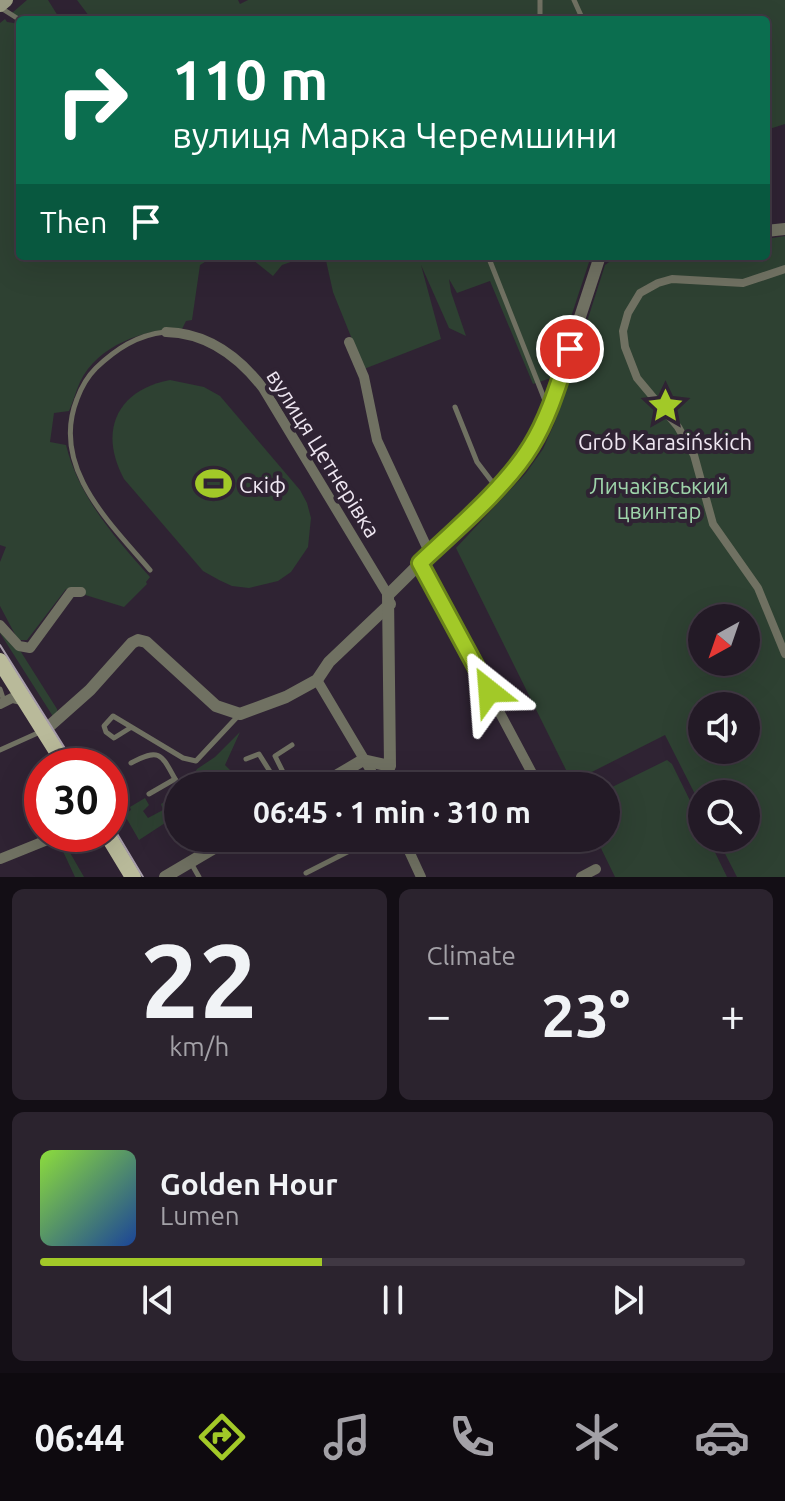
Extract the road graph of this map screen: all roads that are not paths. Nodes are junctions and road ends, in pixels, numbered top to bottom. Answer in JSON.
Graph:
{"nodes":[{"id":1,"x":6,"y":0,"type":"edge"},
{"id":2,"x":0,"y":6,"type":"edge"},
{"id":3,"x":490,"y":260,"type":"edge"},
{"id":4,"x":599,"y":260,"type":"edge"},
{"id":5,"x":785,"y":269,"type":"edge"},
{"id":6,"x":166,"y":332,"type":"joint"},
{"id":7,"x":349,"y":342,"type":"dead end"},
{"id":8,"x":455,"y":407,"type":"dead end"},
{"id":9,"x":548,"y":412,"type":"junction"},
{"id":10,"x":496,"y":487,"type":"junction"},
{"id":11,"x":425,"y":558,"type":"junction"},
{"id":12,"x":150,"y":570,"type":"dead end"},
{"id":13,"x":81,"y":592,"type":"dead end"},
{"id":14,"x":389,"y":600,"type":"junction"},
{"id":15,"x":0,"y":625,"type":"edge"},
{"id":16,"x":785,"y":654,"type":"edge"},
{"id":17,"x":0,"y":661,"type":"edge"},
{"id":18,"x":317,"y":680,"type":"junction"},
{"id":19,"x":0,"y":689,"type":"edge"},
{"id":20,"x":27,"y":701,"type":"junction"},
{"id":21,"x":2,"y":702,"type":"edge"},
{"id":22,"x":240,"y":714,"type":"junction"},
{"id":23,"x":130,"y":728,"type":"junction"},
{"id":24,"x":45,"y":730,"type":"junction"},
{"id":25,"x":292,"y":745,"type":"dead end"},
{"id":26,"x":56,"y":748,"type":"edge"},
{"id":27,"x":0,"y":750,"type":"edge"},
{"id":28,"x":246,"y":759,"type":"dead end"},
{"id":29,"x":363,"y":760,"type":"junction"},
{"id":30,"x":131,"y":763,"type":"dead end"},
{"id":31,"x":390,"y":766,"type":"junction"},
{"id":32,"x":171,"y":772,"type":"edge"},
{"id":33,"x":270,"y":772,"type":"edge"},
{"id":34,"x":283,"y":772,"type":"edge"},
{"id":35,"x":343,"y":772,"type":"edge"},
{"id":36,"x":371,"y":772,"type":"edge"},
{"id":37,"x":389,"y":772,"type":"edge"},
{"id":38,"x":532,"y":772,"type":"edge"},
{"id":39,"x":164,"y":785,"type":"edge"},
{"id":40,"x":149,"y":794,"type":"dead end"},
{"id":41,"x":24,"y":849,"type":"edge"},
{"id":42,"x":118,"y":852,"type":"edge"},
{"id":43,"x":202,"y":852,"type":"edge"},
{"id":44,"x":347,"y":852,"type":"edge"},
{"id":45,"x":410,"y":852,"type":"edge"},
{"id":46,"x":0,"y":859,"type":"edge"},
{"id":47,"x":190,"y":863,"type":"junction"},
{"id":48,"x":596,"y":869,"type":"dead end"},
{"id":49,"x":306,"y":873,"type":"dead end"},
{"id":50,"x":133,"y":877,"type":"edge"},
{"id":51,"x":165,"y":877,"type":"edge"},
{"id":52,"x":199,"y":877,"type":"edge"},
{"id":53,"x":421,"y":877,"type":"edge"},
{"id":54,"x":581,"y":877,"type":"edge"}],
"edges":[{"from":1,"to":2,"type":"main road"},
{"from":3,"to":9,"type":"lane"},
{"from":4,"to":9,"type":"street"},
{"from":5,"to":16,"type":"street"},
{"from":6,"to":12,"type":"lane"},
{"from":6,"to":14,"type":"street","name":"вулиця Цетнерівка"},
{"from":7,"to":11,"type":"street"},
{"from":8,"to":10,"type":"lane"},
{"from":9,"to":10,"type":"street"},
{"from":10,"to":11,"type":"street"},
{"from":11,"to":14,"type":"street"},
{"from":11,"to":38,"type":"street"},
{"from":13,"to":15,"type":"street"},
{"from":14,"to":18,"type":"street"},
{"from":14,"to":31,"type":"street"},
{"from":17,"to":20,"type":"main road"},
{"from":18,"to":22,"type":"street"},
{"from":18,"to":29,"type":"street"},
{"from":19,"to":21,"type":"lane"},
{"from":20,"to":21,"type":"street"},
{"from":20,"to":24,"type":"main road"},
{"from":22,"to":23,"type":"lane"},
{"from":22,"to":24,"type":"street"},
{"from":23,"to":23,"type":"lane"},
{"from":24,"to":26,"type":"main road"},
{"from":24,"to":27,"type":"lane"},
{"from":25,"to":34,"type":"lane"},
{"from":28,"to":33,"type":"lane"},
{"from":29,"to":31,"type":"street"},
{"from":29,"to":35,"type":"street"},
{"from":29,"to":36,"type":"street"},
{"from":30,"to":32,"type":"lane"},
{"from":31,"to":37,"type":"street"},
{"from":39,"to":40,"type":"lane"},
{"from":41,"to":46,"type":"street"},
{"from":42,"to":50,"type":"main road"},
{"from":43,"to":47,"type":"street"},
{"from":44,"to":49,"type":"lane"},
{"from":45,"to":53,"type":"street"},
{"from":47,"to":51,"type":"street"},
{"from":47,"to":52,"type":"lane"},
{"from":48,"to":54,"type":"street"}]}
